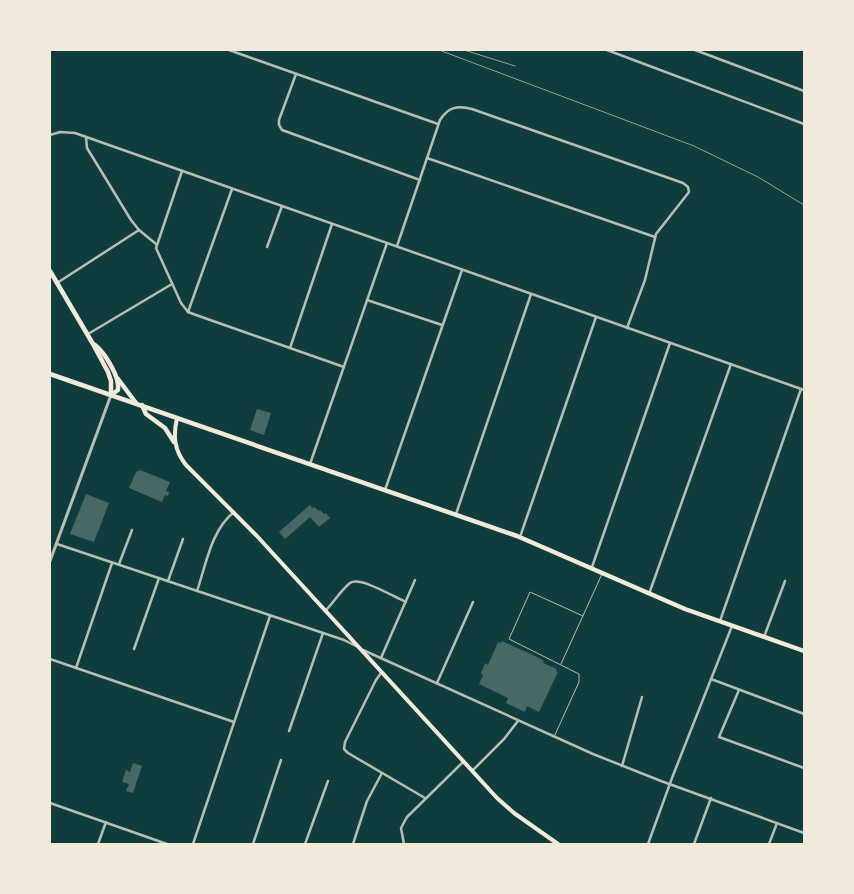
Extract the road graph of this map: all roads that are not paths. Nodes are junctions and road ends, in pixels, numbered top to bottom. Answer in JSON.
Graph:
{"nodes":[{"id":1,"x":229,"y":50,"type":"edge"},
{"id":2,"x":607,"y":50,"type":"edge"},
{"id":3,"x":695,"y":50,"type":"edge"},
{"id":4,"x":296,"y":74,"type":"junction"},
{"id":5,"x":804,"y":91,"type":"edge"},
{"id":6,"x":438,"y":124,"type":"junction"},
{"id":7,"x":804,"y":124,"type":"edge"},
{"id":8,"x":50,"y":135,"type":"edge"},
{"id":9,"x":86,"y":137,"type":"junction"},
{"id":10,"x":428,"y":158,"type":"junction"},
{"id":11,"x":182,"y":171,"type":"junction"},
{"id":12,"x":420,"y":180,"type":"junction"},
{"id":13,"x":232,"y":189,"type":"junction"},
{"id":14,"x":282,"y":206,"type":"junction"},
{"id":15,"x":332,"y":224,"type":"junction"},
{"id":16,"x":139,"y":230,"type":"junction"},
{"id":17,"x":655,"y":237,"type":"junction"},
{"id":18,"x":387,"y":243,"type":"junction"},
{"id":19,"x":156,"y":244,"type":"junction"},
{"id":20,"x":267,"y":247,"type":"dead end"},
{"id":21,"x":396,"y":247,"type":"junction"},
{"id":22,"x":462,"y":270,"type":"junction"},
{"id":23,"x":50,"y":271,"type":"edge"},
{"id":24,"x":57,"y":282,"type":"junction"},
{"id":25,"x":172,"y":284,"type":"junction"},
{"id":26,"x":531,"y":294,"type":"junction"},
{"id":27,"x":367,"y":300,"type":"junction"},
{"id":28,"x":188,"y":312,"type":"junction"},
{"id":29,"x":596,"y":317,"type":"junction"},
{"id":30,"x":442,"y":325,"type":"junction"},
{"id":31,"x":627,"y":328,"type":"junction"},
{"id":32,"x":88,"y":334,"type":"junction"},
{"id":33,"x":670,"y":343,"type":"junction"},
{"id":34,"x":93,"y":344,"type":"junction"},
{"id":35,"x":290,"y":348,"type":"junction"},
{"id":36,"x":731,"y":364,"type":"junction"},
{"id":37,"x":344,"y":367,"type":"junction"},
{"id":38,"x":50,"y":374,"type":"edge"},
{"id":39,"x":117,"y":378,"type":"junction"},
{"id":40,"x":803,"y":389,"type":"edge"},
{"id":41,"x":111,"y":395,"type":"junction"},
{"id":42,"x":139,"y":404,"type":"junction"},
{"id":43,"x":177,"y":418,"type":"junction"},
{"id":44,"x":174,"y":442,"type":"junction"},
{"id":45,"x":310,"y":464,"type":"junction"},
{"id":46,"x":386,"y":490,"type":"junction"},
{"id":47,"x":234,"y":512,"type":"junction"},
{"id":48,"x":456,"y":514,"type":"junction"},
{"id":49,"x":132,"y":530,"type":"dead end"},
{"id":50,"x":520,"y":537,"type":"junction"},
{"id":51,"x":183,"y":539,"type":"dead end"},
{"id":52,"x":57,"y":544,"type":"junction"},
{"id":53,"x":50,"y":561,"type":"edge"},
{"id":54,"x":112,"y":562,"type":"junction"},
{"id":55,"x":119,"y":564,"type":"junction"},
{"id":56,"x":591,"y":569,"type":"junction"},
{"id":57,"x":602,"y":574,"type":"junction"},
{"id":58,"x":159,"y":578,"type":"junction"},
{"id":59,"x":416,"y":580,"type":"dead end"},
{"id":60,"x":168,"y":581,"type":"junction"},
{"id":61,"x":785,"y":582,"type":"dead end"},
{"id":62,"x":197,"y":591,"type":"junction"},
{"id":63,"x":649,"y":594,"type":"junction"},
{"id":64,"x":406,"y":602,"type":"junction"},
{"id":65,"x":473,"y":602,"type":"dead end"},
{"id":66,"x":326,"y":610,"type":"junction"},
{"id":67,"x":270,"y":616,"type":"junction"},
{"id":68,"x":583,"y":616,"type":"junction"},
{"id":69,"x":720,"y":622,"type":"junction"},
{"id":70,"x":732,"y":626,"type":"junction"},
{"id":71,"x":323,"y":634,"type":"junction"},
{"id":72,"x":764,"y":637,"type":"junction"},
{"id":73,"x":358,"y":647,"type":"junction"},
{"id":74,"x":134,"y":649,"type":"dead end"},
{"id":75,"x":804,"y":651,"type":"edge"},
{"id":76,"x":380,"y":658,"type":"junction"},
{"id":77,"x":50,"y":659,"type":"edge"},
{"id":78,"x":561,"y":664,"type":"junction"},
{"id":79,"x":76,"y":668,"type":"junction"},
{"id":80,"x":382,"y":673,"type":"junction"},
{"id":81,"x":711,"y":678,"type":"junction"},
{"id":82,"x":437,"y":683,"type":"junction"},
{"id":83,"x":739,"y":690,"type":"junction"},
{"id":84,"x":642,"y":698,"type":"dead end"},
{"id":85,"x":804,"y":714,"type":"edge"},
{"id":86,"x":518,"y":721,"type":"junction"},
{"id":87,"x":234,"y":722,"type":"junction"},
{"id":88,"x":289,"y":730,"type":"dead end"},
{"id":89,"x":554,"y":737,"type":"junction"},
{"id":90,"x":281,"y":760,"type":"dead end"},
{"id":91,"x":463,"y":762,"type":"junction"},
{"id":92,"x":622,"y":766,"type":"junction"},
{"id":93,"x":804,"y":768,"type":"edge"},
{"id":94,"x":472,"y":771,"type":"junction"},
{"id":95,"x":382,"y":773,"type":"junction"},
{"id":96,"x":328,"y":781,"type":"dead end"},
{"id":97,"x":670,"y":784,"type":"junction"},
{"id":98,"x":425,"y":798,"type":"junction"},
{"id":99,"x":711,"y":798,"type":"junction"},
{"id":100,"x":50,"y":803,"type":"edge"},
{"id":101,"x":106,"y":822,"type":"junction"},
{"id":102,"x":777,"y":823,"type":"junction"},
{"id":103,"x":804,"y":832,"type":"edge"},
{"id":104,"x":98,"y":844,"type":"edge"},
{"id":105,"x":167,"y":844,"type":"edge"},
{"id":106,"x":192,"y":844,"type":"edge"},
{"id":107,"x":253,"y":844,"type":"edge"},
{"id":108,"x":305,"y":844,"type":"edge"},
{"id":109,"x":353,"y":844,"type":"edge"},
{"id":110,"x":404,"y":844,"type":"edge"},
{"id":111,"x":558,"y":844,"type":"edge"},
{"id":112,"x":648,"y":844,"type":"edge"},
{"id":113,"x":694,"y":844,"type":"edge"},
{"id":114,"x":768,"y":844,"type":"edge"}],
"edges":[{"from":1,"to":4,"type":"street"},
{"from":2,"to":7,"type":"street"},
{"from":3,"to":5,"type":"street"},
{"from":4,"to":6,"type":"street"},
{"from":4,"to":12,"type":"street"},
{"from":6,"to":10,"type":"street"},
{"from":6,"to":17,"type":"street"},
{"from":8,"to":9,"type":"street"},
{"from":9,"to":11,"type":"street"},
{"from":9,"to":16,"type":"street"},
{"from":10,"to":12,"type":"street"},
{"from":10,"to":17,"type":"street"},
{"from":11,"to":13,"type":"street"},
{"from":11,"to":19,"type":"street"},
{"from":12,"to":21,"type":"street"},
{"from":13,"to":14,"type":"street"},
{"from":13,"to":28,"type":"street"},
{"from":14,"to":15,"type":"street"},
{"from":14,"to":20,"type":"street"},
{"from":15,"to":18,"type":"street"},
{"from":15,"to":35,"type":"street"},
{"from":16,"to":19,"type":"street"},
{"from":16,"to":24,"type":"street"},
{"from":17,"to":31,"type":"street"},
{"from":18,"to":21,"type":"street"},
{"from":18,"to":27,"type":"street"},
{"from":19,"to":25,"type":"street"},
{"from":21,"to":22,"type":"street"},
{"from":22,"to":26,"type":"street"},
{"from":22,"to":30,"type":"street"},
{"from":23,"to":24,"type":"main road"},
{"from":24,"to":32,"type":"main road"},
{"from":25,"to":28,"type":"street"},
{"from":25,"to":32,"type":"street"},
{"from":26,"to":29,"type":"street"},
{"from":26,"to":48,"type":"street"},
{"from":27,"to":30,"type":"street"},
{"from":27,"to":37,"type":"street"},
{"from":28,"to":35,"type":"street"},
{"from":29,"to":31,"type":"street"},
{"from":29,"to":50,"type":"street"},
{"from":30,"to":46,"type":"street"},
{"from":31,"to":33,"type":"street"},
{"from":32,"to":34,"type":"main road"},
{"from":33,"to":36,"type":"street"},
{"from":33,"to":56,"type":"street"},
{"from":34,"to":39,"type":"main road"},
{"from":34,"to":41,"type":"main road"},
{"from":35,"to":37,"type":"street"},
{"from":36,"to":40,"type":"street"},
{"from":36,"to":63,"type":"street"},
{"from":37,"to":45,"type":"street"},
{"from":38,"to":41,"type":"main road"},
{"from":39,"to":41,"type":"main road"},
{"from":39,"to":42,"type":"main road"},
{"from":40,"to":69,"type":"street"},
{"from":41,"to":42,"type":"main road"},
{"from":41,"to":52,"type":"street"},
{"from":42,"to":43,"type":"main road"},
{"from":42,"to":44,"type":"main road"},
{"from":43,"to":44,"type":"main road"},
{"from":43,"to":45,"type":"main road"},
{"from":44,"to":47,"type":"main road"},
{"from":45,"to":46,"type":"main road"},
{"from":46,"to":48,"type":"main road"},
{"from":47,"to":62,"type":"street"},
{"from":47,"to":66,"type":"main road"},
{"from":48,"to":50,"type":"main road"},
{"from":49,"to":55,"type":"street"},
{"from":50,"to":56,"type":"main road"},
{"from":51,"to":60,"type":"street"},
{"from":52,"to":53,"type":"street"},
{"from":52,"to":54,"type":"street"},
{"from":54,"to":55,"type":"street"},
{"from":54,"to":79,"type":"street"},
{"from":55,"to":58,"type":"street"},
{"from":56,"to":57,"type":"main road"},
{"from":57,"to":63,"type":"main road"},
{"from":57,"to":68,"type":"lane"},
{"from":58,"to":60,"type":"street"},
{"from":58,"to":74,"type":"street"},
{"from":59,"to":64,"type":"street"},
{"from":60,"to":62,"type":"street"},
{"from":61,"to":72,"type":"street"},
{"from":62,"to":67,"type":"street"},
{"from":63,"to":69,"type":"main road"},
{"from":64,"to":66,"type":"street"},
{"from":64,"to":76,"type":"street"},
{"from":65,"to":82,"type":"street"},
{"from":66,"to":73,"type":"main road"},
{"from":67,"to":71,"type":"street"},
{"from":67,"to":87,"type":"street"},
{"from":68,"to":78,"type":"lane"},
{"from":68,"to":78,"type":"lane"},
{"from":69,"to":70,"type":"main road"},
{"from":70,"to":72,"type":"main road"},
{"from":70,"to":81,"type":"street"},
{"from":71,"to":73,"type":"street"},
{"from":71,"to":88,"type":"street"},
{"from":72,"to":75,"type":"main road"},
{"from":73,"to":76,"type":"street"},
{"from":73,"to":80,"type":"main road"},
{"from":76,"to":82,"type":"street"},
{"from":77,"to":79,"type":"street"},
{"from":78,"to":89,"type":"lane"},
{"from":79,"to":87,"type":"street"},
{"from":80,"to":91,"type":"main road"},
{"from":80,"to":95,"type":"street"},
{"from":81,"to":83,"type":"street"},
{"from":81,"to":97,"type":"street"},
{"from":82,"to":86,"type":"street"},
{"from":83,"to":85,"type":"street"},
{"from":83,"to":93,"type":"street"},
{"from":84,"to":92,"type":"street"},
{"from":86,"to":89,"type":"street"},
{"from":86,"to":94,"type":"street"},
{"from":87,"to":106,"type":"street"},
{"from":89,"to":92,"type":"street"},
{"from":90,"to":107,"type":"street"},
{"from":91,"to":94,"type":"main road"},
{"from":91,"to":98,"type":"street"},
{"from":92,"to":97,"type":"street"},
{"from":94,"to":111,"type":"main road"},
{"from":95,"to":98,"type":"street"},
{"from":95,"to":109,"type":"street"},
{"from":96,"to":108,"type":"street"},
{"from":97,"to":99,"type":"street"},
{"from":97,"to":112,"type":"street"},
{"from":98,"to":110,"type":"street"},
{"from":99,"to":102,"type":"street"},
{"from":99,"to":113,"type":"street"},
{"from":100,"to":101,"type":"street"},
{"from":101,"to":104,"type":"street"},
{"from":101,"to":105,"type":"street"},
{"from":102,"to":103,"type":"street"},
{"from":102,"to":114,"type":"street"}]}
